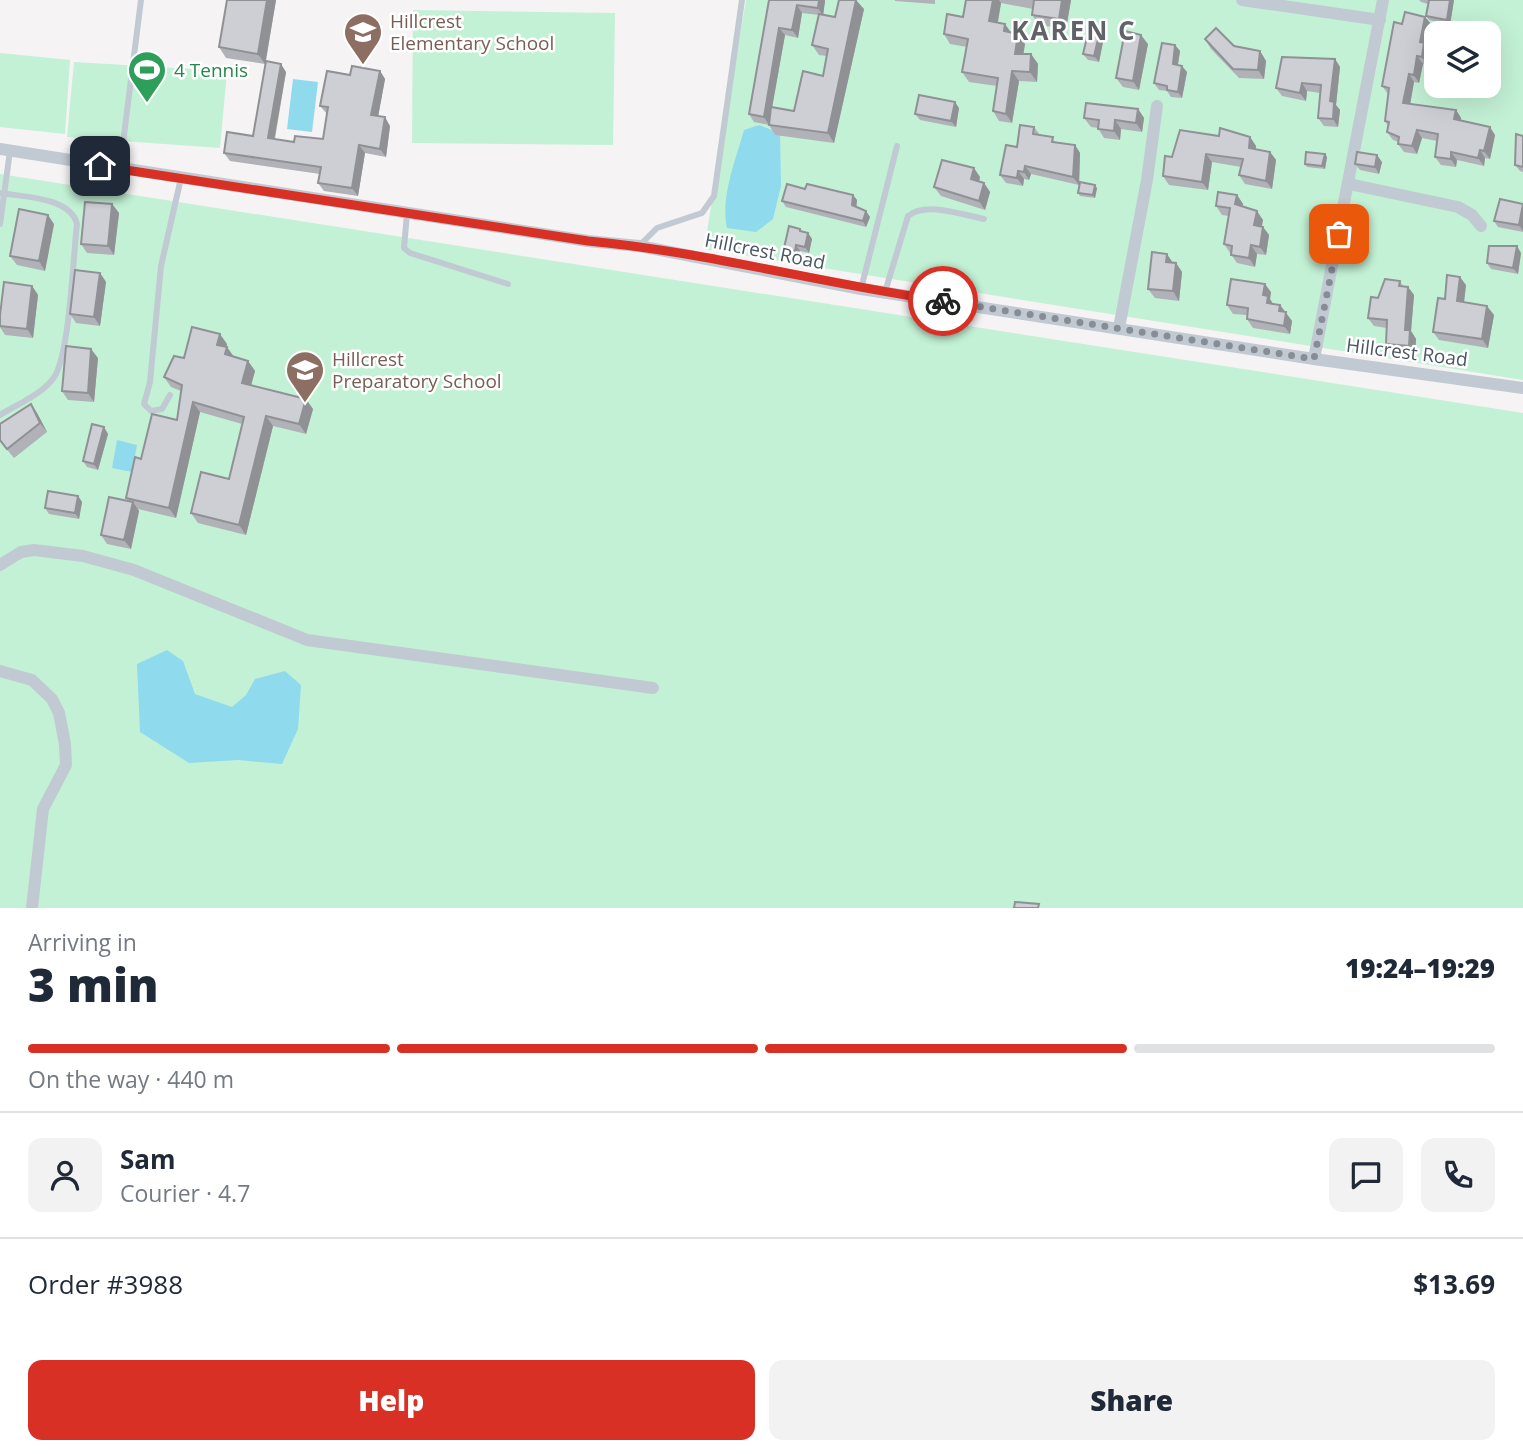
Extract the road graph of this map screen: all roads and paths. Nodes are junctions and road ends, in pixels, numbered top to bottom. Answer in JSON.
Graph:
{"nodes":[{"id":1,"x":141,"y":0,"type":"edge"},
{"id":2,"x":742,"y":0,"type":"edge"},
{"id":3,"x":1242,"y":0,"type":"edge"},
{"id":4,"x":1383,"y":0,"type":"edge"},
{"id":5,"x":1380,"y":20,"type":"junction"},
{"id":6,"x":1157,"y":106,"type":"dead end"},
{"id":7,"x":897,"y":146,"type":"dead end"},
{"id":8,"x":5,"y":150,"type":"edge"},
{"id":9,"x":120,"y":169,"type":"junction"},
{"id":10,"x":181,"y":178,"type":"junction"},
{"id":11,"x":1349,"y":184,"type":"junction"},
{"id":12,"x":2,"y":193,"type":"edge"},
{"id":13,"x":407,"y":213,"type":"junction"},
{"id":14,"x":984,"y":219,"type":"dead end"},
{"id":15,"x":0,"y":223,"type":"edge"},
{"id":16,"x":1481,"y":226,"type":"dead end"},
{"id":17,"x":639,"y":246,"type":"junction"},
{"id":18,"x":508,"y":284,"type":"dead end"},
{"id":19,"x":861,"y":289,"type":"junction"},
{"id":20,"x":885,"y":292,"type":"junction"},
{"id":21,"x":1119,"y":328,"type":"junction"},
{"id":22,"x":1314,"y":359,"type":"junction"},
{"id":23,"x":1523,"y":388,"type":"edge"},
{"id":24,"x":170,"y":395,"type":"dead end"},
{"id":25,"x":0,"y":415,"type":"edge"},
{"id":26,"x":0,"y":565,"type":"edge"},
{"id":27,"x":0,"y":671,"type":"edge"},
{"id":28,"x":653,"y":688,"type":"dead end"},
{"id":29,"x":32,"y":908,"type":"edge"}],
"edges":[{"from":1,"to":9,"type":"lane"},
{"from":2,"to":17,"type":"lane"},
{"from":3,"to":5,"type":"street"},
{"from":4,"to":5,"type":"street"},
{"from":5,"to":11,"type":"street"},
{"from":6,"to":21,"type":"street"},
{"from":7,"to":19,"type":"lane"},
{"from":8,"to":9,"type":"street","name":"Hillcrest Road"},
{"from":8,"to":12,"type":"lane"},
{"from":9,"to":10,"type":"street","name":"Hillcrest Road"},
{"from":10,"to":13,"type":"street","name":"Hillcrest Road"},
{"from":10,"to":24,"type":"lane"},
{"from":11,"to":16,"type":"street"},
{"from":11,"to":22,"type":"street"},
{"from":12,"to":15,"type":"lane"},
{"from":12,"to":25,"type":"lane"},
{"from":13,"to":17,"type":"street","name":"Hillcrest Road"},
{"from":13,"to":18,"type":"lane"},
{"from":14,"to":20,"type":"lane"},
{"from":17,"to":19,"type":"street","name":"Hillcrest Road"},
{"from":19,"to":20,"type":"street","name":"Hillcrest Road"},
{"from":20,"to":21,"type":"street","name":"Hillcrest Road"},
{"from":21,"to":22,"type":"street","name":"Hillcrest Road"},
{"from":22,"to":23,"type":"street","name":"Hillcrest Road"},
{"from":26,"to":28,"type":"street"},
{"from":27,"to":29,"type":"street"}]}
